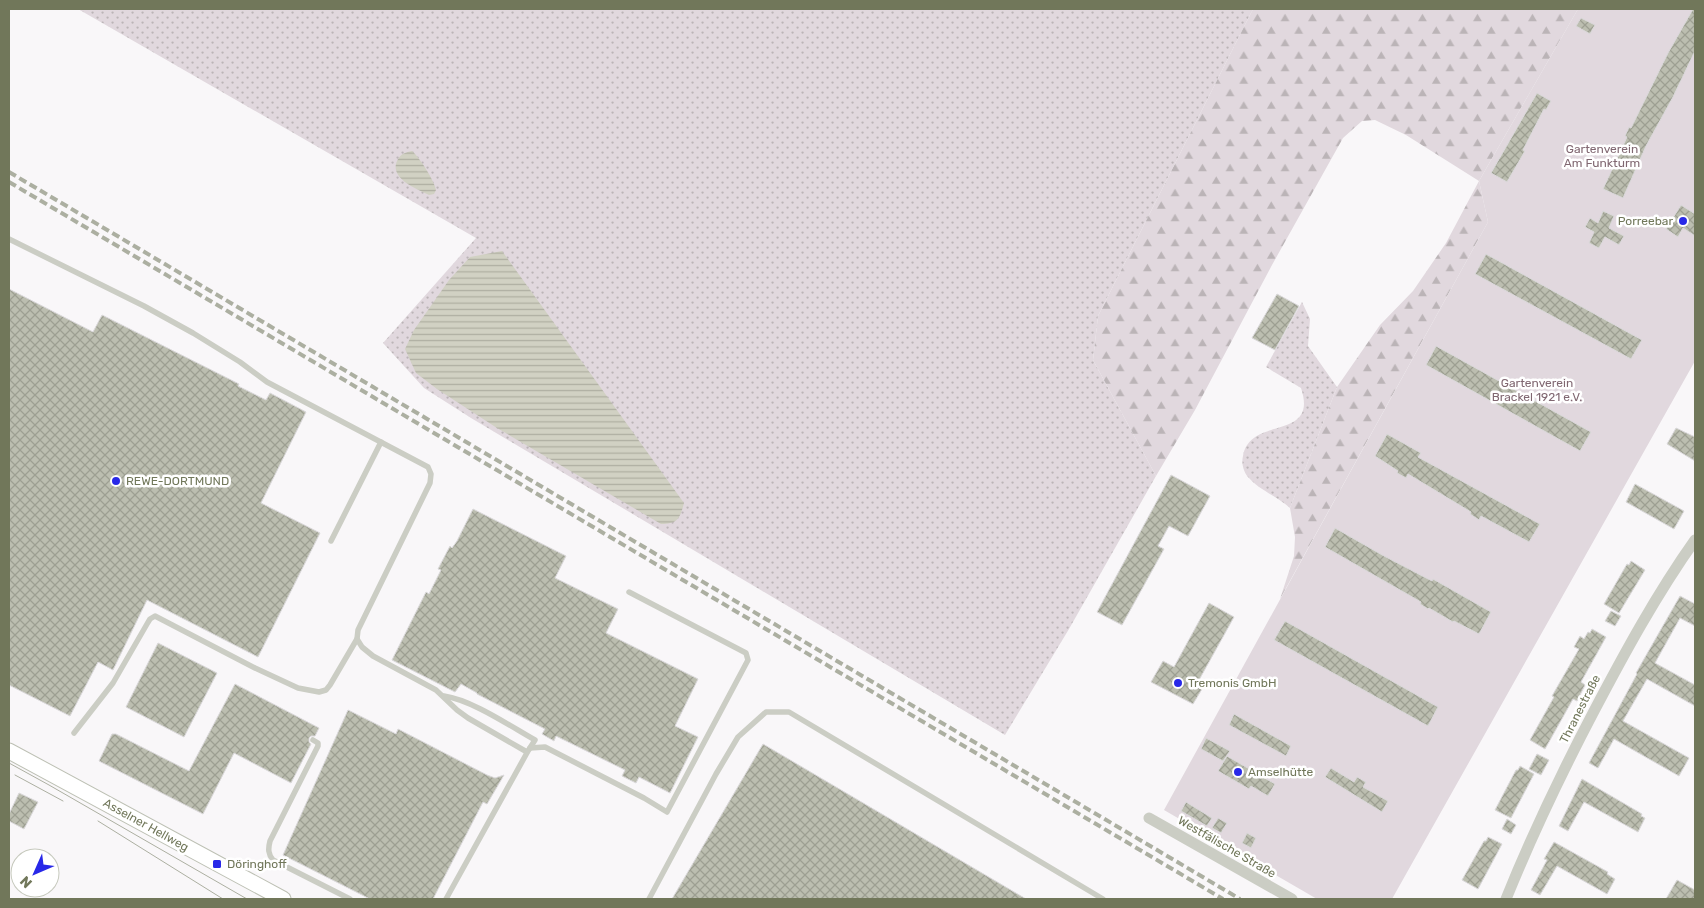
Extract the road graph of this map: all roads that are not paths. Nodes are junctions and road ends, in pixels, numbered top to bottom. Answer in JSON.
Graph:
{"nodes":[{"id":1,"x":9,"y":239,"type":"edge"},
{"id":2,"x":381,"y":442,"type":"junction"},
{"id":3,"x":331,"y":540,"type":"dead end"},
{"id":4,"x":1695,"y":540,"type":"edge"},
{"id":5,"x":629,"y":592,"type":"dead end"},
{"id":6,"x":357,"y":639,"type":"junction"},
{"id":7,"x":444,"y":696,"type":"junction"},
{"id":8,"x":74,"y":733,"type":"dead end"},
{"id":9,"x":313,"y":740,"type":"dead end"},
{"id":10,"x":528,"y":750,"type":"junction"},
{"id":11,"x":9,"y":751,"type":"edge"},
{"id":12,"x":298,"y":768,"type":"dead end"},
{"id":13,"x":302,"y":776,"type":"junction"},
{"id":14,"x":1149,"y":818,"type":"dead end"},
{"id":15,"x":283,"y":899,"type":"edge"},
{"id":16,"x":350,"y":899,"type":"edge"},
{"id":17,"x":446,"y":899,"type":"edge"},
{"id":18,"x":649,"y":899,"type":"edge"},
{"id":19,"x":1103,"y":899,"type":"edge"},
{"id":20,"x":1292,"y":899,"type":"edge"},
{"id":21,"x":1506,"y":899,"type":"edge"}],
"edges":[{"from":1,"to":2,"type":"lane"},
{"from":2,"to":3,"type":"lane"},
{"from":2,"to":6,"type":"lane"},
{"from":4,"to":21,"type":"street","name":"Thranestraße"},
{"from":5,"to":10,"type":"lane"},
{"from":6,"to":7,"type":"lane"},
{"from":6,"to":8,"type":"lane"},
{"from":7,"to":10,"type":"lane"},
{"from":7,"to":10,"type":"lane"},
{"from":9,"to":13,"type":"lane"},
{"from":10,"to":17,"type":"lane"},
{"from":11,"to":15,"type":"main road","name":"Asselner Hellweg"},
{"from":12,"to":13,"type":"lane"},
{"from":13,"to":16,"type":"lane"},
{"from":14,"to":20,"type":"street","name":"Westfälische Straße"},
{"from":18,"to":19,"type":"lane"}]}
